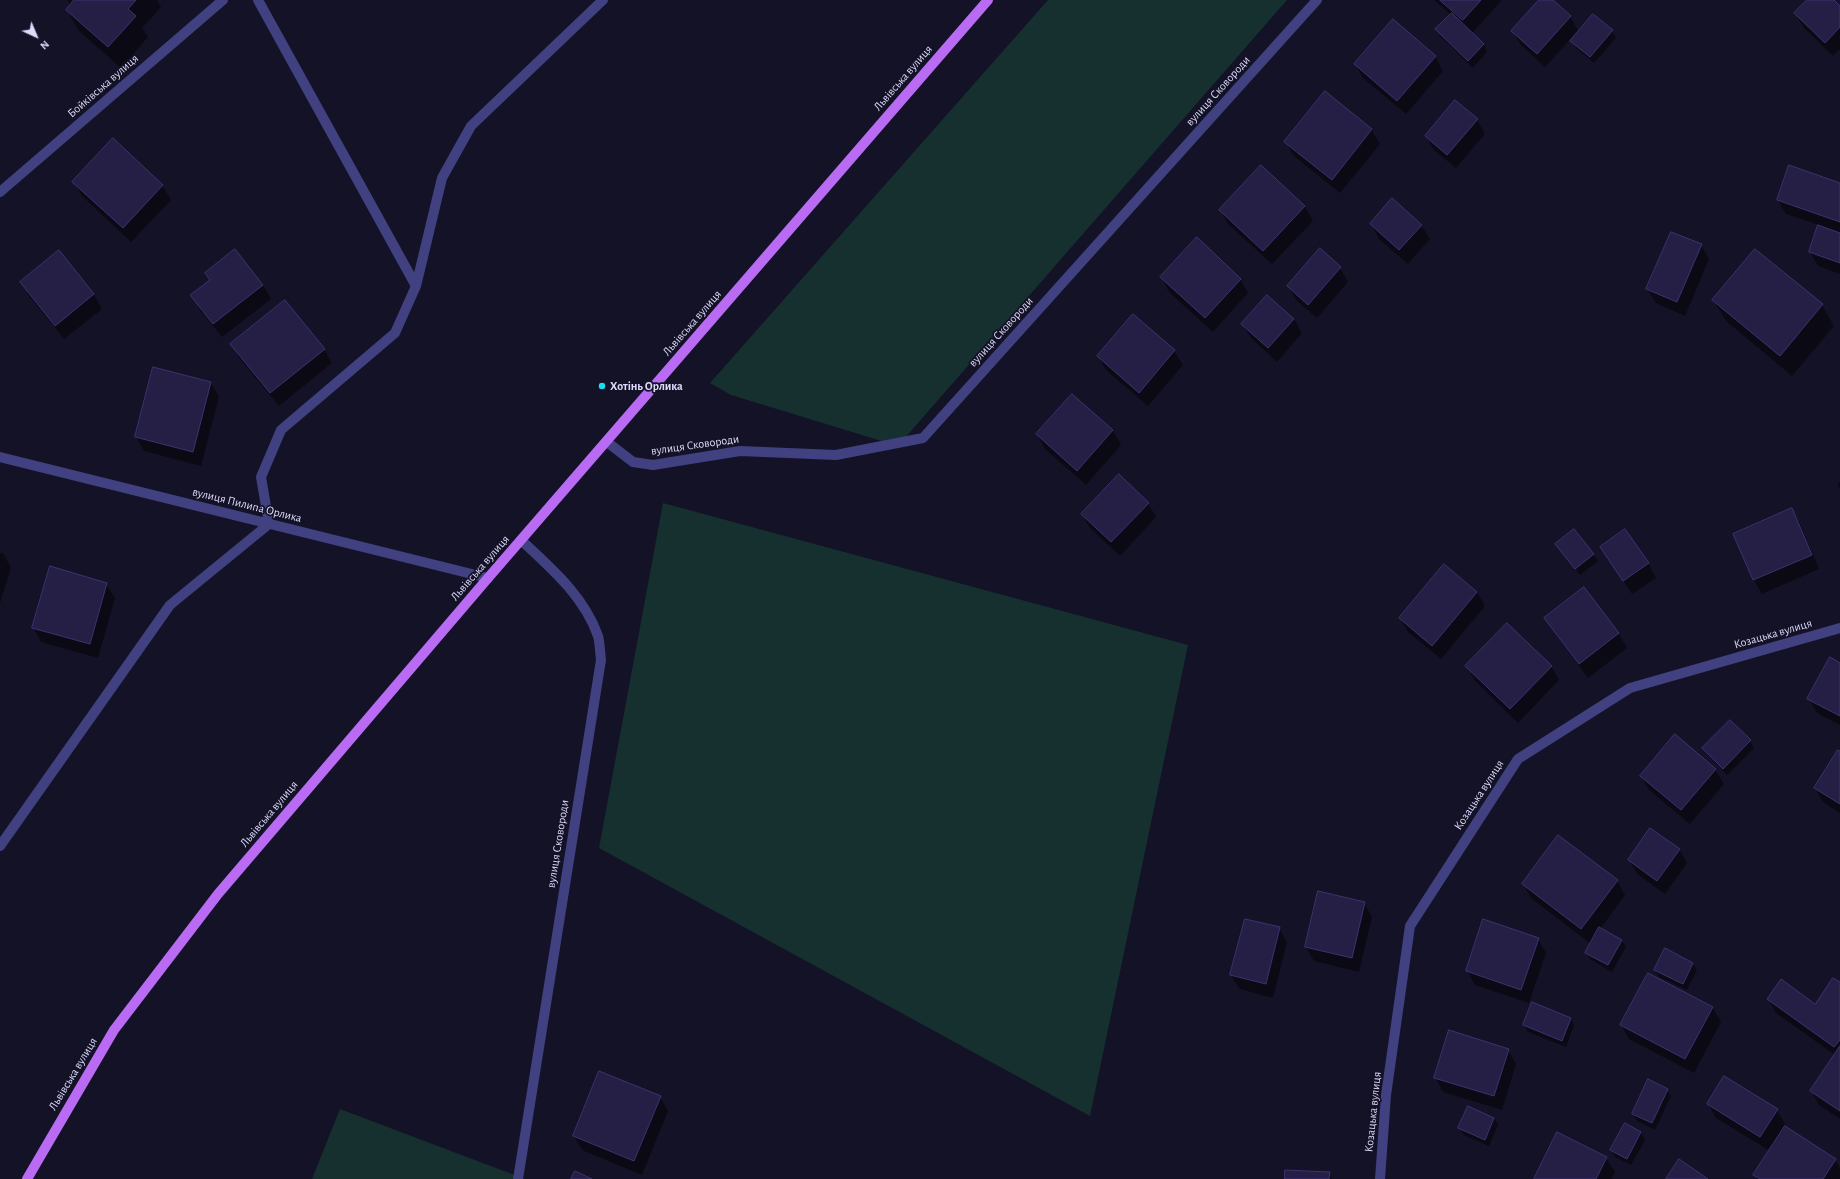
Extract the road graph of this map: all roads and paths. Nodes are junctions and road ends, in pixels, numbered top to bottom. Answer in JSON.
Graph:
{"nodes":[{"id":1,"x":223,"y":0,"type":"edge"},
{"id":2,"x":258,"y":0,"type":"edge"},
{"id":3,"x":603,"y":0,"type":"edge"},
{"id":4,"x":988,"y":0,"type":"edge"},
{"id":5,"x":1317,"y":0,"type":"edge"},
{"id":6,"x":0,"y":192,"type":"edge"},
{"id":7,"x":416,"y":286,"type":"junction"},
{"id":8,"x":607,"y":442,"type":"junction"},
{"id":9,"x":0,"y":457,"type":"edge"},
{"id":10,"x":269,"y":524,"type":"junction"},
{"id":11,"x":521,"y":540,"type":"junction"},
{"id":12,"x":488,"y":578,"type":"junction"},
{"id":13,"x":1840,"y":628,"type":"edge"},
{"id":14,"x":0,"y":846,"type":"edge"},
{"id":15,"x":26,"y":1179,"type":"edge"},
{"id":16,"x":518,"y":1179,"type":"edge"},
{"id":17,"x":1380,"y":1179,"type":"edge"}],
"edges":[{"from":1,"to":6,"type":"street","name":"Бойківська вулиця"},
{"from":2,"to":7,"type":"street"},
{"from":3,"to":7,"type":"street"},
{"from":4,"to":8,"type":"main road","name":"Львівська вулиця"},
{"from":5,"to":8,"type":"street","name":"вулиця Сковороди"},
{"from":7,"to":10,"type":"street"},
{"from":8,"to":11,"type":"main road","name":"Львівська вулиця"},
{"from":9,"to":10,"type":"street","name":"вулиця Пилипа Орлика"},
{"from":10,"to":12,"type":"street","name":"вулиця Пилипа Орлика"},
{"from":10,"to":14,"type":"street"},
{"from":11,"to":12,"type":"main road","name":"Львівська вулиця"},
{"from":11,"to":16,"type":"street","name":"вулиця Сковороди"},
{"from":12,"to":15,"type":"main road","name":"Львівська вулиця"},
{"from":13,"to":17,"type":"street","name":"Козацька вулиця"}]}
